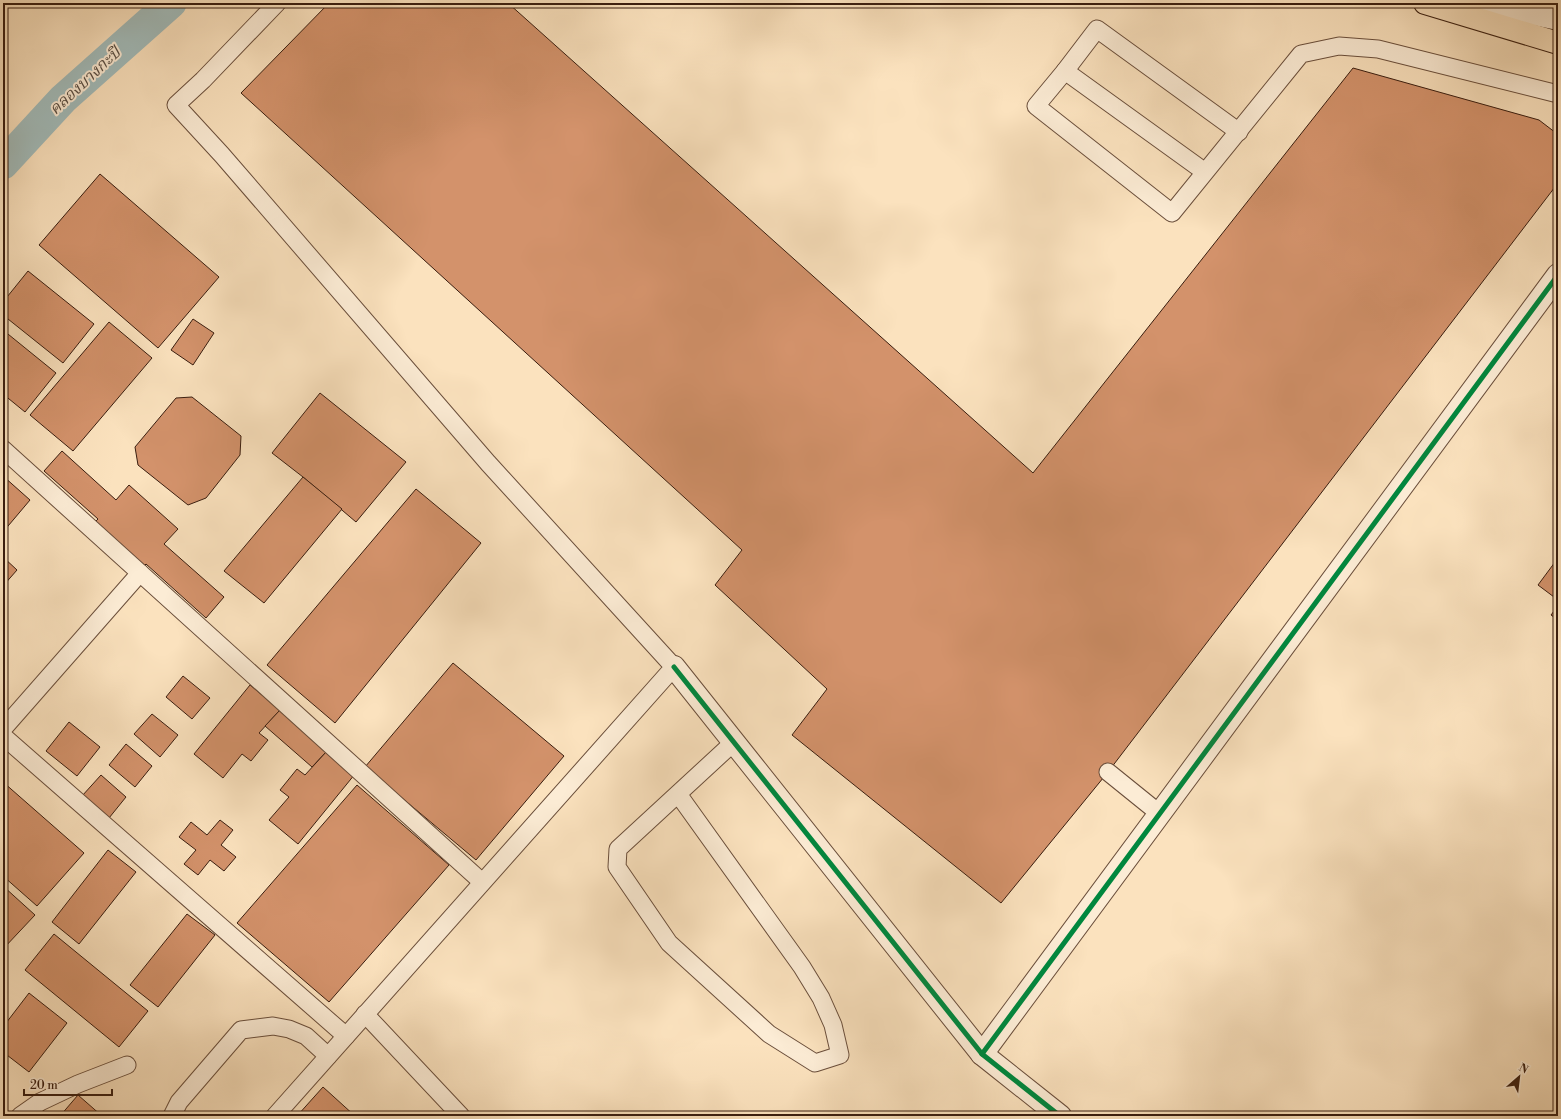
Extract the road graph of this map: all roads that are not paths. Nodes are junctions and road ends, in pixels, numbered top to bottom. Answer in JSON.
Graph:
{"nodes":[{"id":1,"x":277,"y":3,"type":"edge"},
{"id":2,"x":1426,"y":3,"type":"edge"},
{"id":3,"x":1483,"y":3,"type":"edge"},
{"id":4,"x":1558,"y":19,"type":"edge"},
{"id":5,"x":1558,"y":43,"type":"edge"},
{"id":6,"x":1065,"y":71,"type":"junction"},
{"id":7,"x":1558,"y":94,"type":"edge"},
{"id":8,"x":1239,"y":132,"type":"junction"},
{"id":9,"x":1205,"y":172,"type":"junction"},
{"id":10,"x":1558,"y":275,"type":"edge"},
{"id":11,"x":3,"y":449,"type":"edge"},
{"id":12,"x":140,"y":573,"type":"junction"},
{"id":13,"x":674,"y":667,"type":"junction"},
{"id":14,"x":3,"y":728,"type":"edge"},
{"id":15,"x":3,"y":736,"type":"edge"},
{"id":16,"x":734,"y":742,"type":"junction"},
{"id":17,"x":1108,"y":772,"type":"dead end"},
{"id":18,"x":678,"y":794,"type":"junction"},
{"id":19,"x":1160,"y":814,"type":"junction"},
{"id":20,"x":482,"y":882,"type":"junction"},
{"id":21,"x":365,"y":1014,"type":"junction"},
{"id":22,"x":346,"y":1036,"type":"junction"},
{"id":23,"x":982,"y":1054,"type":"junction"},
{"id":24,"x":328,"y":1056,"type":"junction"},
{"id":25,"x":127,"y":1065,"type":"dead end"},
{"id":26,"x":20,"y":1116,"type":"edge"},
{"id":27,"x":172,"y":1116,"type":"edge"},
{"id":28,"x":275,"y":1116,"type":"edge"},
{"id":29,"x":461,"y":1116,"type":"edge"},
{"id":30,"x":1060,"y":1116,"type":"edge"}],
"edges":[{"from":1,"to":13,"type":"lane"},
{"from":2,"to":5,"type":"highway"},
{"from":3,"to":4,"type":"street"},
{"from":6,"to":8,"type":"lane"},
{"from":6,"to":9,"type":"lane"},
{"from":6,"to":9,"type":"lane"},
{"from":7,"to":8,"type":"lane"},
{"from":8,"to":9,"type":"lane"},
{"from":10,"to":19,"type":"street"},
{"from":11,"to":12,"type":"lane"},
{"from":12,"to":14,"type":"lane"},
{"from":12,"to":20,"type":"lane"},
{"from":13,"to":16,"type":"street"},
{"from":13,"to":20,"type":"lane"},
{"from":15,"to":22,"type":"lane"},
{"from":16,"to":18,"type":"lane"},
{"from":16,"to":23,"type":"street"},
{"from":17,"to":19,"type":"lane"},
{"from":18,"to":18,"type":"lane"},
{"from":19,"to":23,"type":"street"},
{"from":20,"to":21,"type":"lane"},
{"from":21,"to":22,"type":"lane"},
{"from":21,"to":29,"type":"lane"},
{"from":22,"to":24,"type":"lane"},
{"from":23,"to":30,"type":"street"},
{"from":24,"to":27,"type":"lane"},
{"from":24,"to":28,"type":"lane"},
{"from":25,"to":26,"type":"lane"}]}
